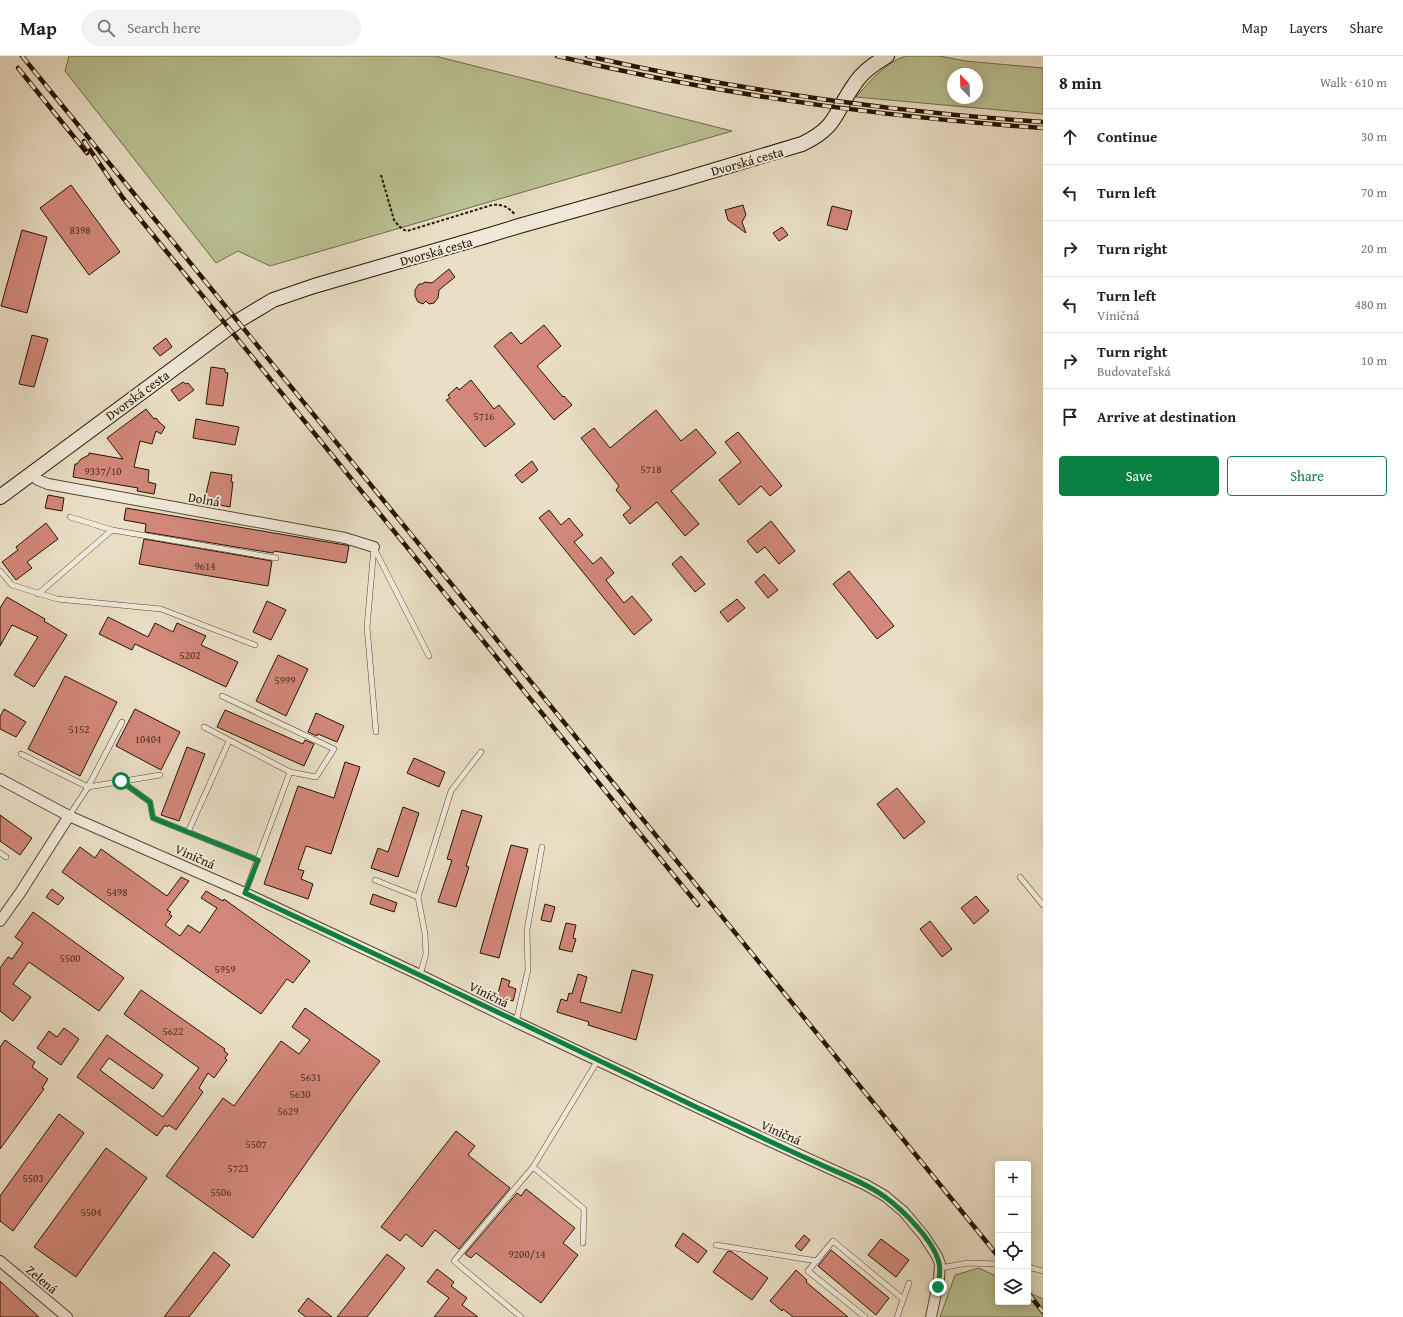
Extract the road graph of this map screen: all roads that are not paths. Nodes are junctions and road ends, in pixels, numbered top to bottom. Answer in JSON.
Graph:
{"nodes":[{"id":1,"x":886,"y":56,"type":"edge"},
{"id":2,"x":30,"y":474,"type":"junction"},
{"id":3,"x":0,"y":497,"type":"edge"},
{"id":4,"x":70,"y":517,"type":"dead end"},
{"id":5,"x":112,"y":530,"type":"junction"},
{"id":6,"x":374,"y":547,"type":"junction"},
{"id":7,"x":276,"y":558,"type":"dead end"},
{"id":8,"x":0,"y":571,"type":"edge"},
{"id":9,"x":38,"y":594,"type":"junction"},
{"id":10,"x":255,"y":645,"type":"dead end"},
{"id":11,"x":429,"y":656,"type":"dead end"},
{"id":12,"x":222,"y":696,"type":"dead end"},
{"id":13,"x":122,"y":722,"type":"dead end"},
{"id":14,"x":204,"y":727,"type":"dead end"},
{"id":15,"x":376,"y":732,"type":"dead end"},
{"id":16,"x":229,"y":741,"type":"junction"},
{"id":17,"x":481,"y":752,"type":"dead end"},
{"id":18,"x":21,"y":754,"type":"dead end"},
{"id":19,"x":290,"y":772,"type":"junction"},
{"id":20,"x":160,"y":775,"type":"dead end"},
{"id":21,"x":0,"y":779,"type":"edge"},
{"id":22,"x":121,"y":781,"type":"junction"},
{"id":23,"x":88,"y":787,"type":"junction"},
{"id":24,"x":70,"y":816,"type":"junction"},
{"id":25,"x":188,"y":832,"type":"junction"},
{"id":26,"x":542,"y":847,"type":"dead end"},
{"id":27,"x":0,"y":853,"type":"edge"},
{"id":28,"x":6,"y":857,"type":"dead end"},
{"id":29,"x":258,"y":860,"type":"junction"},
{"id":30,"x":1020,"y":877,"type":"dead end"},
{"id":31,"x":374,"y":880,"type":"dead end"},
{"id":32,"x":245,"y":893,"type":"junction"},
{"id":33,"x":418,"y":897,"type":"junction"},
{"id":34,"x":1043,"y":904,"type":"edge"},
{"id":35,"x":0,"y":921,"type":"edge"},
{"id":36,"x":420,"y":974,"type":"junction"},
{"id":37,"x":516,"y":1022,"type":"junction"},
{"id":38,"x":598,"y":1060,"type":"junction"},
{"id":39,"x":533,"y":1167,"type":"junction"},
{"id":40,"x":583,"y":1243,"type":"dead end"},
{"id":41,"x":716,"y":1245,"type":"dead end"},
{"id":42,"x":0,"y":1261,"type":"edge"},
{"id":43,"x":817,"y":1261,"type":"junction"},
{"id":44,"x":995,"y":1264,"type":"edge"},
{"id":45,"x":940,"y":1266,"type":"junction"},
{"id":46,"x":1031,"y":1268,"type":"edge"},
{"id":47,"x":1043,"y":1270,"type":"edge"},
{"id":48,"x":909,"y":1283,"type":"dead end"},
{"id":49,"x":903,"y":1299,"type":"junction"},
{"id":50,"x":67,"y":1317,"type":"edge"},
{"id":51,"x":521,"y":1317,"type":"edge"},
{"id":52,"x":864,"y":1317,"type":"edge"},
{"id":53,"x":897,"y":1317,"type":"edge"},
{"id":54,"x":931,"y":1317,"type":"edge"}],
"edges":[{"from":1,"to":2,"type":"street","name":"Dvorská cesta"},
{"from":2,"to":3,"type":"street","name":"Dvorská cesta"},
{"from":2,"to":6,"type":"street","name":"Dolná"},
{"from":4,"to":5,"type":"lane"},
{"from":5,"to":7,"type":"lane"},
{"from":5,"to":9,"type":"lane"},
{"from":6,"to":11,"type":"lane"},
{"from":6,"to":15,"type":"lane"},
{"from":8,"to":9,"type":"lane"},
{"from":9,"to":10,"type":"lane"},
{"from":12,"to":19,"type":"lane"},
{"from":13,"to":23,"type":"lane"},
{"from":14,"to":16,"type":"lane"},
{"from":16,"to":19,"type":"lane"},
{"from":16,"to":25,"type":"lane"},
{"from":17,"to":33,"type":"lane"},
{"from":18,"to":23,"type":"lane"},
{"from":19,"to":29,"type":"lane"},
{"from":20,"to":22,"type":"lane"},
{"from":21,"to":24,"type":"street","name":"Viničná"},
{"from":22,"to":23,"type":"lane"},
{"from":22,"to":25,"type":"lane"},
{"from":23,"to":24,"type":"lane"},
{"from":24,"to":32,"type":"street","name":"Viničná"},
{"from":24,"to":35,"type":"street"},
{"from":25,"to":29,"type":"lane"},
{"from":26,"to":37,"type":"lane"},
{"from":27,"to":28,"type":"lane"},
{"from":29,"to":32,"type":"lane"},
{"from":30,"to":34,"type":"lane"},
{"from":31,"to":33,"type":"lane"},
{"from":32,"to":36,"type":"street","name":"Viničná"},
{"from":33,"to":36,"type":"lane"},
{"from":36,"to":37,"type":"street","name":"Viničná"},
{"from":37,"to":38,"type":"street","name":"Viničná"},
{"from":38,"to":39,"type":"lane"},
{"from":38,"to":45,"type":"street","name":"Viničná"},
{"from":39,"to":40,"type":"lane"},
{"from":39,"to":51,"type":"lane"},
{"from":41,"to":43,"type":"lane"},
{"from":42,"to":50,"type":"street","name":"Zelená"},
{"from":43,"to":49,"type":"lane"},
{"from":43,"to":52,"type":"lane"},
{"from":44,"to":45,"type":"lane"},
{"from":45,"to":54,"type":"street"},
{"from":46,"to":47,"type":"lane"},
{"from":48,"to":49,"type":"lane"},
{"from":49,"to":53,"type":"lane"}]}
